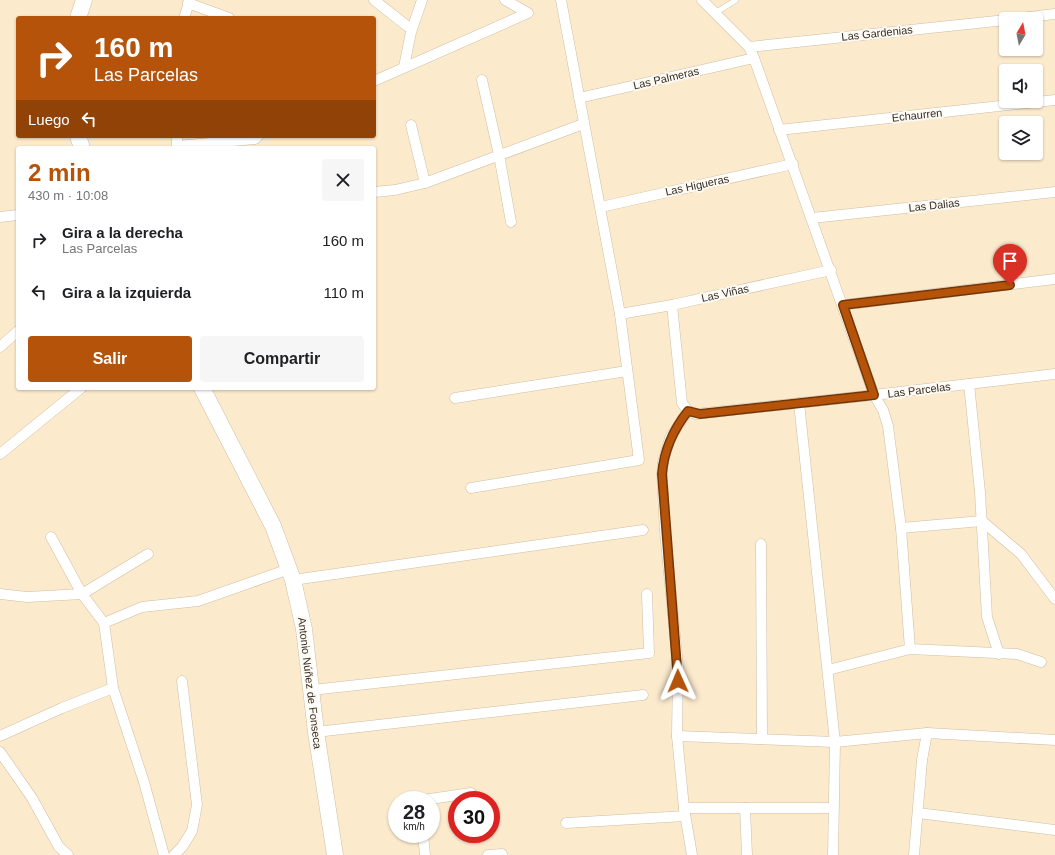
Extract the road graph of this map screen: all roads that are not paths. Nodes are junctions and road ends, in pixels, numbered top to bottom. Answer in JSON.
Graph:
{"nodes":[{"id":1,"x":84,"y":0,"type":"edge"},
{"id":2,"x":374,"y":0,"type":"edge"},
{"id":3,"x":422,"y":0,"type":"edge"},
{"id":4,"x":504,"y":0,"type":"edge"},
{"id":5,"x":561,"y":0,"type":"edge"},
{"id":6,"x":702,"y":0,"type":"edge"},
{"id":7,"x":736,"y":0,"type":"edge"},
{"id":8,"x":189,"y":2,"type":"edge"},
{"id":9,"x":715,"y":13,"type":"junction"},
{"id":10,"x":1055,"y":14,"type":"edge"},
{"id":11,"x":1043,"y":15,"type":"edge"},
{"id":12,"x":79,"y":16,"type":"edge"},
{"id":13,"x":185,"y":16,"type":"edge"},
{"id":14,"x":224,"y":16,"type":"edge"},
{"id":15,"x":999,"y":21,"type":"edge"},
{"id":16,"x":407,"y":26,"type":"dead end"},
{"id":17,"x":749,"y":47,"type":"junction"},
{"id":18,"x":754,"y":58,"type":"junction"},
{"id":19,"x":404,"y":68,"type":"junction"},
{"id":20,"x":376,"y":80,"type":"edge"},
{"id":21,"x":482,"y":80,"type":"dead end"},
{"id":22,"x":579,"y":98,"type":"junction"},
{"id":23,"x":1055,"y":100,"type":"edge"},
{"id":24,"x":583,"y":124,"type":"junction"},
{"id":25,"x":411,"y":125,"type":"dead end"},
{"id":26,"x":779,"y":130,"type":"junction"},
{"id":27,"x":256,"y":138,"type":"edge"},
{"id":28,"x":177,"y":146,"type":"edge"},
{"id":29,"x":499,"y":154,"type":"junction"},
{"id":30,"x":793,"y":164,"type":"junction"},
{"id":31,"x":425,"y":184,"type":"junction"},
{"id":32,"x":376,"y":192,"type":"edge"},
{"id":33,"x":1055,"y":192,"type":"edge"},
{"id":34,"x":601,"y":206,"type":"junction"},
{"id":35,"x":0,"y":212,"type":"edge"},
{"id":36,"x":16,"y":215,"type":"edge"},
{"id":37,"x":16,"y":215,"type":"edge"},
{"id":38,"x":0,"y":217,"type":"edge"},
{"id":39,"x":812,"y":218,"type":"junction"},
{"id":40,"x":511,"y":222,"type":"dead end"},
{"id":41,"x":831,"y":270,"type":"junction"},
{"id":42,"x":1055,"y":279,"type":"edge"},
{"id":43,"x":672,"y":305,"type":"junction"},
{"id":44,"x":843,"y":305,"type":"junction"},
{"id":45,"x":620,"y":314,"type":"junction"},
{"id":46,"x":16,"y":333,"type":"edge"},
{"id":47,"x":0,"y":347,"type":"edge"},
{"id":48,"x":627,"y":370,"type":"junction"},
{"id":49,"x":1055,"y":374,"type":"edge"},
{"id":50,"x":969,"y":384,"type":"junction"},
{"id":51,"x":79,"y":390,"type":"edge"},
{"id":52,"x":203,"y":390,"type":"edge"},
{"id":53,"x":874,"y":395,"type":"junction"},
{"id":54,"x":455,"y":398,"type":"dead end"},
{"id":55,"x":799,"y":403,"type":"junction"},
{"id":56,"x":688,"y":411,"type":"junction"},
{"id":57,"x":0,"y":454,"type":"edge"},
{"id":58,"x":471,"y":488,"type":"dead end"},
{"id":59,"x":982,"y":521,"type":"junction"},
{"id":60,"x":901,"y":528,"type":"junction"},
{"id":61,"x":643,"y":530,"type":"dead end"},
{"id":62,"x":50,"y":537,"type":"dead end"},
{"id":63,"x":761,"y":544,"type":"dead end"},
{"id":64,"x":148,"y":554,"type":"dead end"},
{"id":65,"x":291,"y":574,"type":"junction"},
{"id":66,"x":0,"y":594,"type":"edge"},
{"id":67,"x":82,"y":594,"type":"junction"},
{"id":68,"x":647,"y":594,"type":"dead end"},
{"id":69,"x":1055,"y":599,"type":"edge"},
{"id":70,"x":104,"y":623,"type":"junction"},
{"id":71,"x":910,"y":649,"type":"junction"},
{"id":72,"x":999,"y":654,"type":"junction"},
{"id":73,"x":1041,"y":662,"type":"dead end"},
{"id":74,"x":828,"y":670,"type":"junction"},
{"id":75,"x":182,"y":682,"type":"dead end"},
{"id":76,"x":113,"y":688,"type":"junction"},
{"id":77,"x":312,"y":690,"type":"junction"},
{"id":78,"x":643,"y":695,"type":"dead end"},
{"id":79,"x":316,"y":732,"type":"junction"},
{"id":80,"x":927,"y":733,"type":"junction"},
{"id":81,"x":0,"y":736,"type":"edge"},
{"id":82,"x":677,"y":736,"type":"junction"},
{"id":83,"x":762,"y":739,"type":"junction"},
{"id":84,"x":1055,"y":740,"type":"edge"},
{"id":85,"x":835,"y":742,"type":"junction"},
{"id":86,"x":0,"y":752,"type":"edge"},
{"id":87,"x":745,"y":808,"type":"junction"},
{"id":88,"x":833,"y":808,"type":"junction"},
{"id":89,"x":684,"y":812,"type":"junction"},
{"id":90,"x":918,"y":813,"type":"junction"},
{"id":91,"x":566,"y":823,"type":"dead end"},
{"id":92,"x":1055,"y":830,"type":"edge"},
{"id":93,"x":424,"y":843,"type":"edge"},
{"id":94,"x":502,"y":854,"type":"dead end"},
{"id":95,"x":68,"y":855,"type":"edge"},
{"id":96,"x":164,"y":855,"type":"edge"},
{"id":97,"x":174,"y":855,"type":"edge"},
{"id":98,"x":335,"y":855,"type":"edge"},
{"id":99,"x":425,"y":855,"type":"edge"},
{"id":100,"x":488,"y":855,"type":"edge"},
{"id":101,"x":692,"y":855,"type":"edge"},
{"id":102,"x":747,"y":855,"type":"edge"},
{"id":103,"x":833,"y":855,"type":"edge"},
{"id":104,"x":914,"y":855,"type":"edge"}],
"edges":[{"from":1,"to":12,"type":"main road"},
{"from":2,"to":16,"type":"street"},
{"from":3,"to":19,"type":"street"},
{"from":4,"to":19,"type":"street"},
{"from":5,"to":22,"type":"street"},
{"from":6,"to":9,"type":"street"},
{"from":7,"to":9,"type":"lane"},
{"from":8,"to":13,"type":"street"},
{"from":8,"to":14,"type":"street"},
{"from":9,"to":17,"type":"street"},
{"from":10,"to":11,"type":"street"},
{"from":15,"to":17,"type":"street","name":"Las Gardenias"},
{"from":17,"to":18,"type":"street"},
{"from":18,"to":22,"type":"street","name":"Las Palmeras"},
{"from":18,"to":26,"type":"street"},
{"from":19,"to":20,"type":"street"},
{"from":21,"to":29,"type":"street"},
{"from":22,"to":24,"type":"street"},
{"from":23,"to":26,"type":"street","name":"Echaurren"},
{"from":24,"to":29,"type":"street"},
{"from":24,"to":34,"type":"street"},
{"from":25,"to":31,"type":"street"},
{"from":26,"to":30,"type":"street"},
{"from":27,"to":28,"type":"street"},
{"from":29,"to":31,"type":"street"},
{"from":29,"to":40,"type":"street"},
{"from":30,"to":34,"type":"street","name":"Las Higueras"},
{"from":30,"to":39,"type":"street"},
{"from":31,"to":32,"type":"street"},
{"from":33,"to":39,"type":"street","name":"Las Dalias"},
{"from":34,"to":45,"type":"street"},
{"from":35,"to":36,"type":"street"},
{"from":37,"to":38,"type":"street"},
{"from":39,"to":41,"type":"street"},
{"from":41,"to":43,"type":"street","name":"Las Viñas"},
{"from":41,"to":44,"type":"street"},
{"from":42,"to":44,"type":"street"},
{"from":43,"to":45,"type":"street","name":"Las Viñas"},
{"from":43,"to":56,"type":"street"},
{"from":44,"to":53,"type":"street"},
{"from":45,"to":48,"type":"street"},
{"from":46,"to":47,"type":"street"},
{"from":48,"to":54,"type":"street"},
{"from":48,"to":58,"type":"street"},
{"from":49,"to":50,"type":"street","name":"Las Parcelas"},
{"from":50,"to":53,"type":"street","name":"Las Parcelas"},
{"from":50,"to":59,"type":"street"},
{"from":51,"to":57,"type":"street"},
{"from":52,"to":65,"type":"main road","name":"Antonio Núñez de Fonseca"},
{"from":53,"to":55,"type":"street","name":"Las Parcelas"},
{"from":53,"to":60,"type":"street"},
{"from":55,"to":56,"type":"street","name":"Las Parcelas"},
{"from":55,"to":74,"type":"street"},
{"from":56,"to":82,"type":"street"},
{"from":59,"to":60,"type":"street"},
{"from":59,"to":69,"type":"street"},
{"from":59,"to":72,"type":"street"},
{"from":60,"to":71,"type":"street"},
{"from":61,"to":65,"type":"street"},
{"from":62,"to":67,"type":"street"},
{"from":63,"to":83,"type":"street"},
{"from":64,"to":67,"type":"street"},
{"from":65,"to":70,"type":"street"},
{"from":65,"to":77,"type":"main road","name":"Antonio Núñez de Fonseca"},
{"from":66,"to":67,"type":"street"},
{"from":67,"to":70,"type":"street"},
{"from":68,"to":77,"type":"street"},
{"from":70,"to":76,"type":"street"},
{"from":71,"to":72,"type":"street"},
{"from":71,"to":74,"type":"street"},
{"from":72,"to":73,"type":"street"},
{"from":74,"to":85,"type":"street"},
{"from":75,"to":97,"type":"street"},
{"from":76,"to":81,"type":"street"},
{"from":76,"to":96,"type":"street"},
{"from":77,"to":79,"type":"main road","name":"Antonio Núñez de Fonseca"},
{"from":78,"to":79,"type":"street"},
{"from":79,"to":98,"type":"main road","name":"Antonio Núñez de Fonseca"},
{"from":80,"to":84,"type":"street"},
{"from":80,"to":85,"type":"street"},
{"from":80,"to":90,"type":"street"},
{"from":82,"to":83,"type":"street"},
{"from":82,"to":89,"type":"street"},
{"from":83,"to":85,"type":"street"},
{"from":85,"to":88,"type":"street"},
{"from":86,"to":95,"type":"street"},
{"from":87,"to":88,"type":"street"},
{"from":87,"to":89,"type":"street"},
{"from":87,"to":102,"type":"street"},
{"from":88,"to":103,"type":"street"},
{"from":89,"to":91,"type":"street"},
{"from":89,"to":101,"type":"street"},
{"from":90,"to":92,"type":"street"},
{"from":90,"to":104,"type":"street"},
{"from":93,"to":99,"type":"street"},
{"from":94,"to":100,"type":"street"}]}
